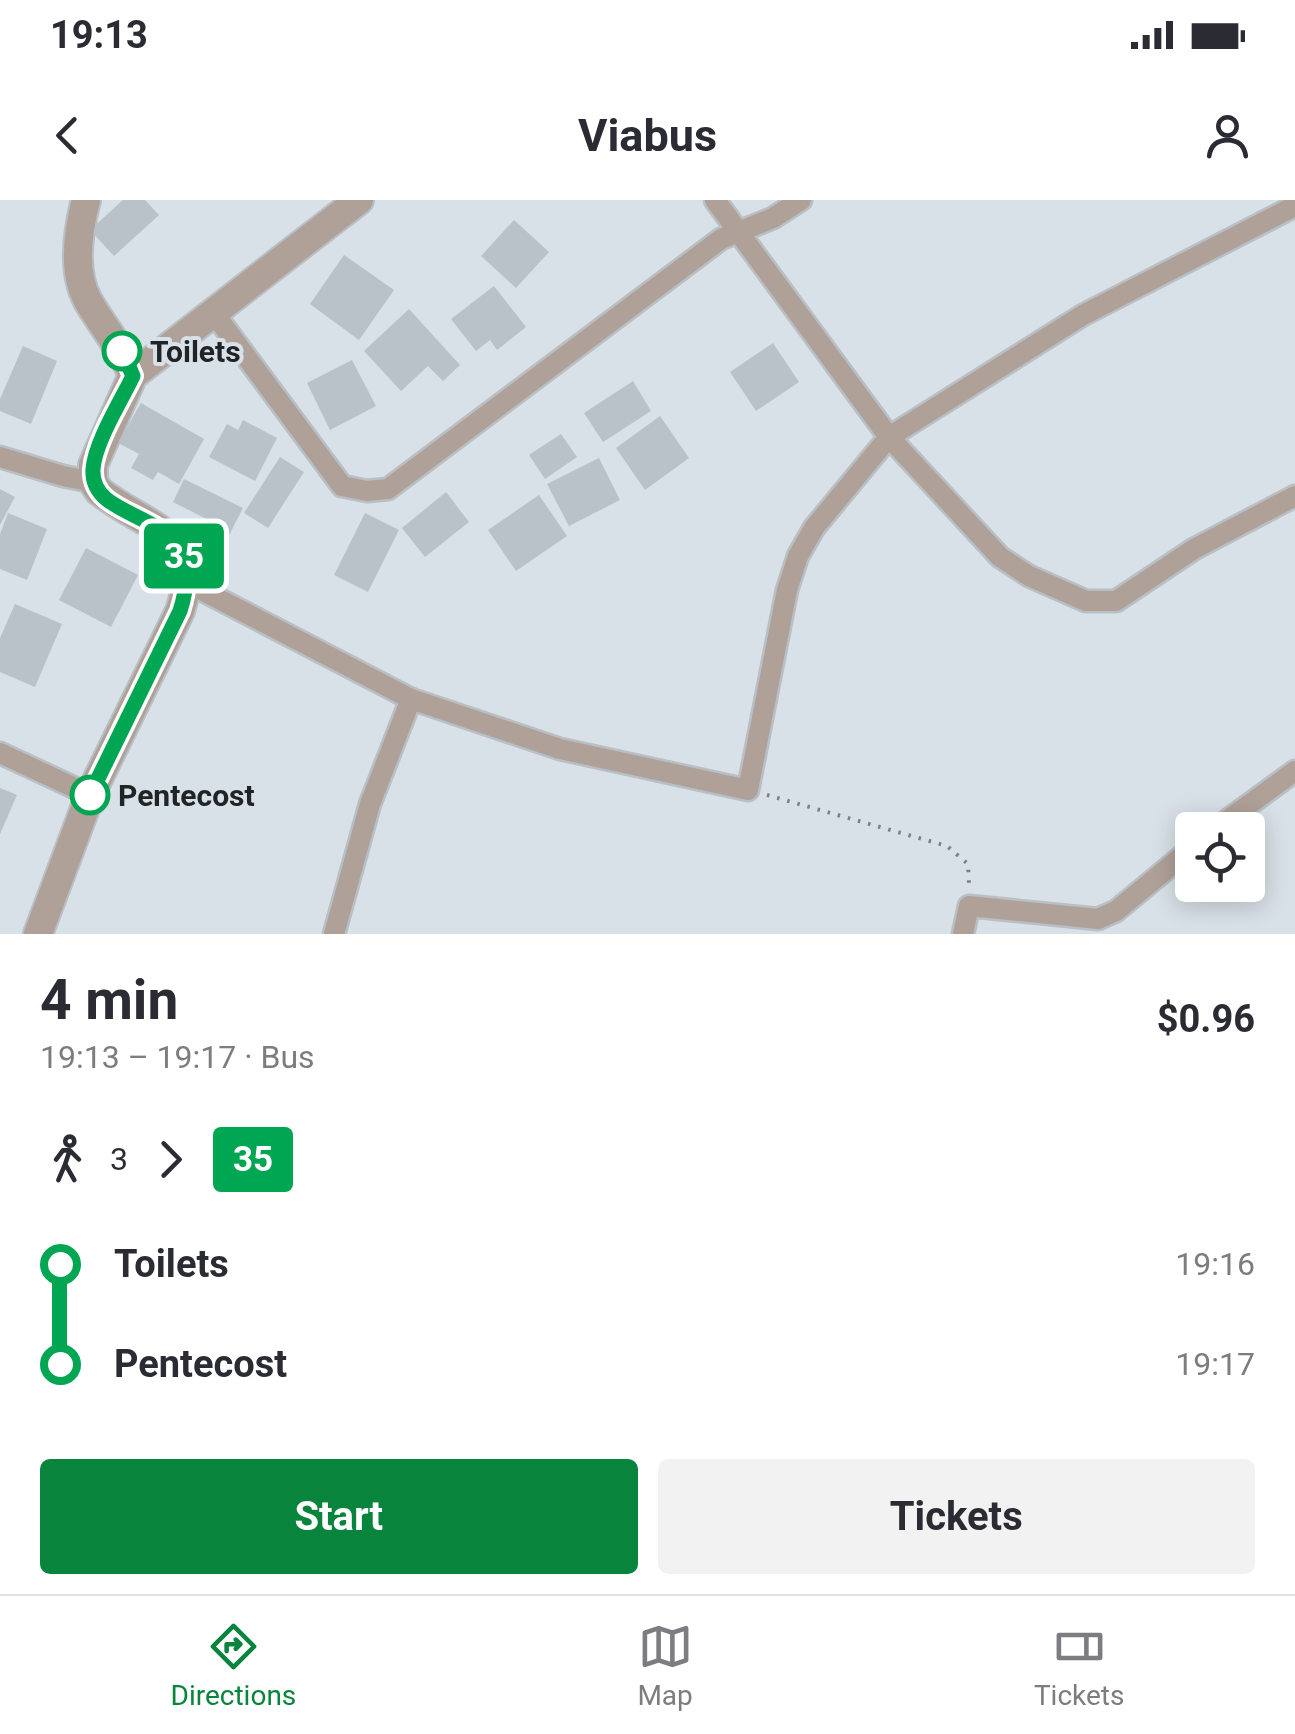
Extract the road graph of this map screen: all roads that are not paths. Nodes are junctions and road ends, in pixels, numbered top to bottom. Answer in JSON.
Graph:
{"nodes":[{"id":1,"x":86,"y":200,"type":"edge"},
{"id":2,"x":359,"y":200,"type":"edge"},
{"id":3,"x":715,"y":200,"type":"edge"},
{"id":4,"x":801,"y":200,"type":"edge"},
{"id":5,"x":1295,"y":206,"type":"edge"},
{"id":6,"x":740,"y":231,"type":"junction"},
{"id":7,"x":214,"y":312,"type":"junction"},
{"id":8,"x":133,"y":376,"type":"junction"},
{"id":9,"x":889,"y":437,"type":"junction"},
{"id":10,"x":0,"y":457,"type":"edge"},
{"id":11,"x":93,"y":482,"type":"junction"},
{"id":12,"x":1295,"y":496,"type":"edge"},
{"id":13,"x":188,"y":584,"type":"junction"},
{"id":14,"x":411,"y":699,"type":"junction"},
{"id":15,"x":0,"y":753,"type":"edge"},
{"id":16,"x":1295,"y":771,"type":"edge"},
{"id":17,"x":90,"y":795,"type":"junction"},
{"id":18,"x":1239,"y":812,"type":"edge"},
{"id":19,"x":1175,"y":862,"type":"edge"},
{"id":20,"x":38,"y":934,"type":"edge"},
{"id":21,"x":334,"y":934,"type":"edge"},
{"id":22,"x":963,"y":934,"type":"edge"}],
"edges":[{"from":1,"to":8,"type":"street"},
{"from":2,"to":7,"type":"street"},
{"from":3,"to":6,"type":"street"},
{"from":4,"to":6,"type":"street"},
{"from":5,"to":9,"type":"street"},
{"from":6,"to":7,"type":"street"},
{"from":6,"to":9,"type":"street"},
{"from":7,"to":8,"type":"street"},
{"from":8,"to":11,"type":"street"},
{"from":9,"to":12,"type":"street"},
{"from":9,"to":14,"type":"street"},
{"from":10,"to":11,"type":"street"},
{"from":11,"to":13,"type":"street"},
{"from":13,"to":14,"type":"street"},
{"from":13,"to":17,"type":"street"},
{"from":14,"to":21,"type":"street"},
{"from":15,"to":17,"type":"street"},
{"from":16,"to":18,"type":"street"},
{"from":17,"to":20,"type":"street"},
{"from":19,"to":22,"type":"street"}]}
